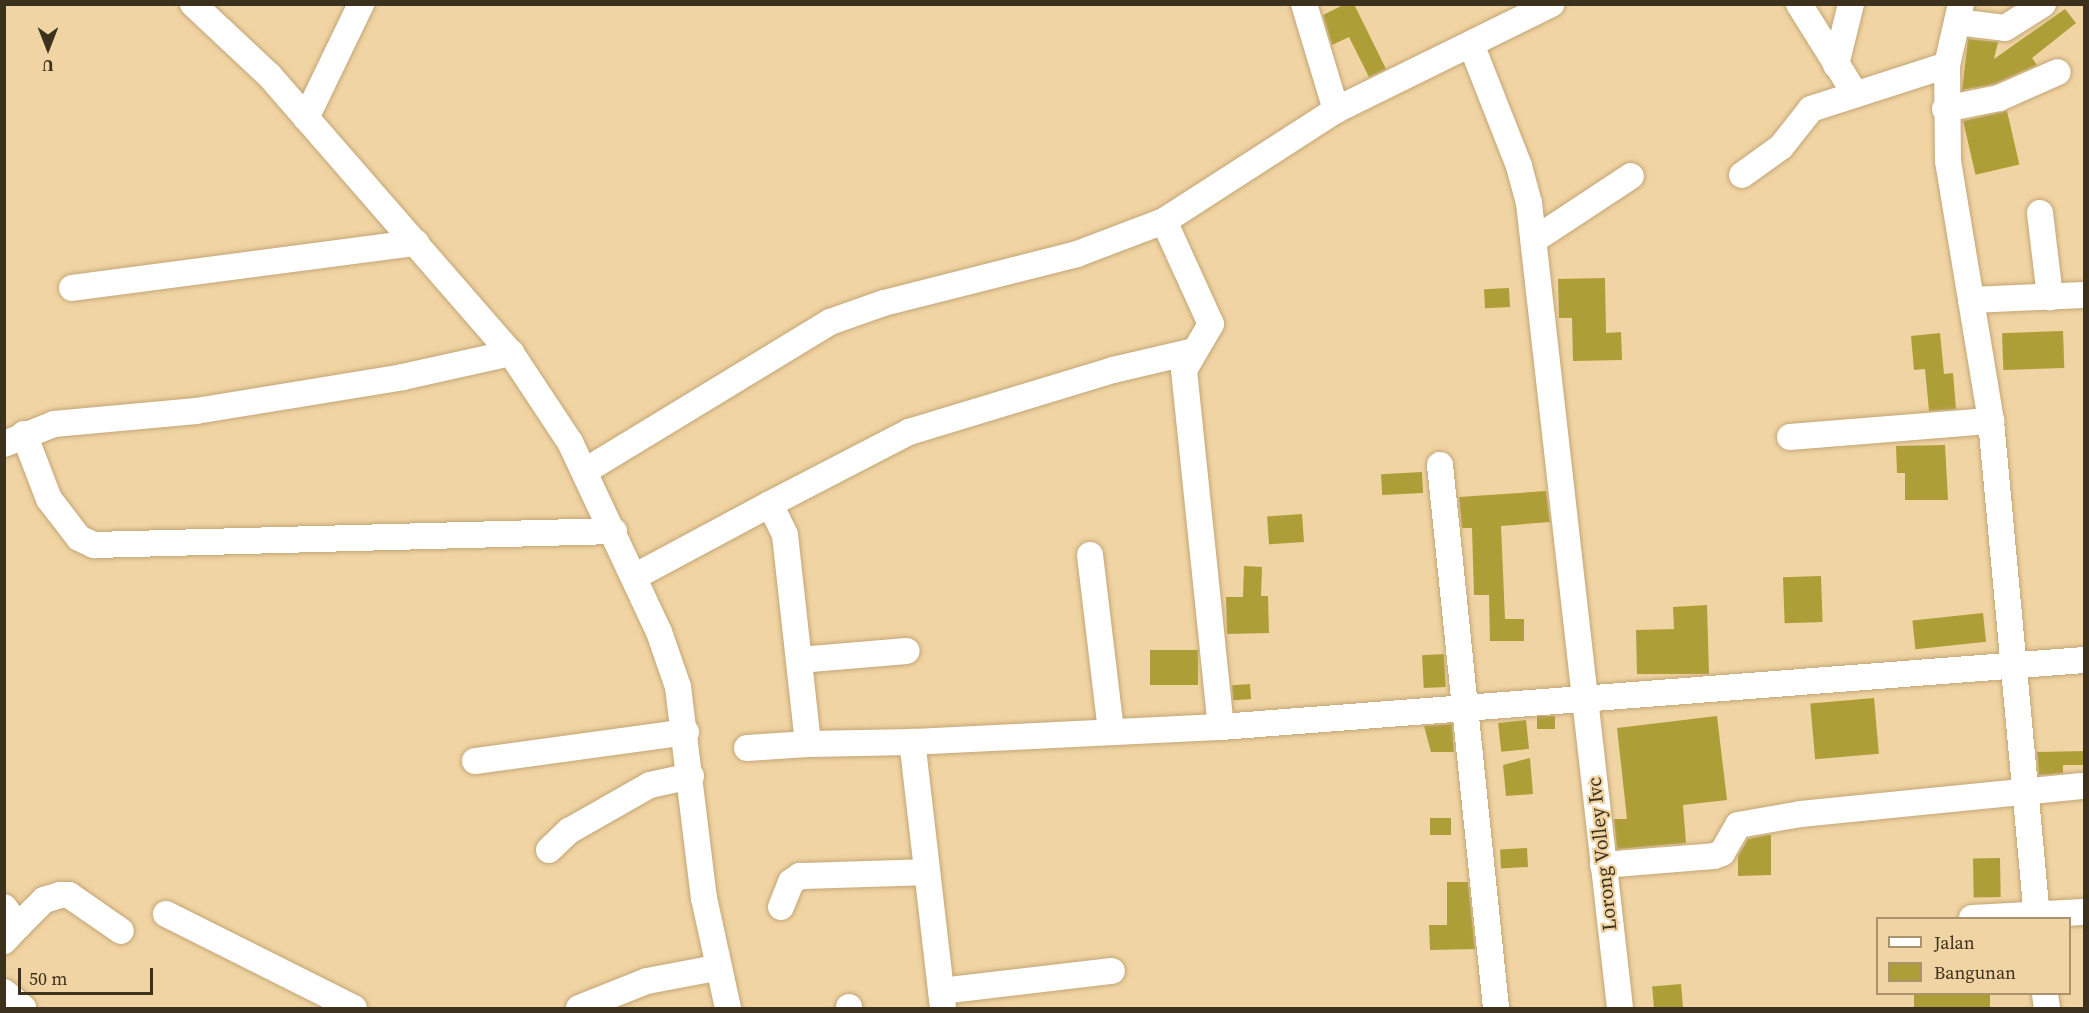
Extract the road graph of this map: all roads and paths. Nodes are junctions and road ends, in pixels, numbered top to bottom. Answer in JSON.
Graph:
{"nodes":[{"id":1,"x":193,"y":4,"type":"edge"},
{"id":2,"x":361,"y":4,"type":"edge"},
{"id":3,"x":1304,"y":4,"type":"edge"},
{"id":4,"x":1551,"y":4,"type":"edge"},
{"id":5,"x":1799,"y":4,"type":"edge"},
{"id":6,"x":1851,"y":4,"type":"edge"},
{"id":7,"x":2043,"y":4,"type":"edge"},
{"id":8,"x":1959,"y":13,"type":"edge"},
{"id":9,"x":1471,"y":44,"type":"junction"},
{"id":10,"x":1836,"y":65,"type":"junction"},
{"id":11,"x":1947,"y":65,"type":"junction"},
{"id":12,"x":2058,"y":72,"type":"dead end"},
{"id":13,"x":1854,"y":92,"type":"junction"},
{"id":14,"x":1945,"y":109,"type":"junction"},
{"id":15,"x":1336,"y":110,"type":"junction"},
{"id":16,"x":306,"y":118,"type":"junction"},
{"id":17,"x":1742,"y":175,"type":"dead end"},
{"id":18,"x":1631,"y":176,"type":"dead end"},
{"id":19,"x":2040,"y":213,"type":"dead end"},
{"id":20,"x":1164,"y":221,"type":"junction"},
{"id":21,"x":1534,"y":240,"type":"junction"},
{"id":22,"x":416,"y":243,"type":"junction"},
{"id":23,"x":72,"y":288,"type":"dead end"},
{"id":24,"x":2085,"y":295,"type":"edge"},
{"id":25,"x":2050,"y":297,"type":"junction"},
{"id":26,"x":1971,"y":300,"type":"junction"},
{"id":27,"x":1194,"y":351,"type":"junction"},
{"id":28,"x":511,"y":353,"type":"junction"},
{"id":29,"x":1991,"y":421,"type":"junction"},
{"id":30,"x":1790,"y":437,"type":"dead end"},
{"id":31,"x":14,"y":439,"type":"edge"},
{"id":32,"x":1440,"y":465,"type":"dead end"},
{"id":33,"x":585,"y":471,"type":"junction"},
{"id":34,"x":770,"y":504,"type":"junction"},
{"id":35,"x":614,"y":531,"type":"junction"},
{"id":36,"x":1090,"y":555,"type":"dead end"},
{"id":37,"x":634,"y":577,"type":"junction"},
{"id":38,"x":907,"y":651,"type":"dead end"},
{"id":39,"x":799,"y":660,"type":"junction"},
{"id":40,"x":2085,"y":660,"type":"edge"},
{"id":41,"x":2015,"y":663,"type":"junction"},
{"id":42,"x":1585,"y":700,"type":"junction"},
{"id":43,"x":1465,"y":708,"type":"junction"},
{"id":44,"x":1221,"y":727,"type":"junction"},
{"id":45,"x":1111,"y":731,"type":"junction"},
{"id":46,"x":686,"y":732,"type":"junction"},
{"id":47,"x":912,"y":742,"type":"junction"},
{"id":48,"x":808,"y":744,"type":"junction"},
{"id":49,"x":747,"y":748,"type":"dead end"},
{"id":50,"x":475,"y":761,"type":"dead end"},
{"id":51,"x":691,"y":776,"type":"junction"},
{"id":52,"x":2085,"y":786,"type":"edge"},
{"id":53,"x":2023,"y":792,"type":"junction"},
{"id":54,"x":549,"y":850,"type":"dead end"},
{"id":55,"x":1603,"y":865,"type":"junction"},
{"id":56,"x":926,"y":872,"type":"junction"},
{"id":57,"x":781,"y":907,"type":"dead end"},
{"id":58,"x":2085,"y":912,"type":"edge"},
{"id":59,"x":166,"y":914,"type":"dead end"},
{"id":60,"x":2036,"y":916,"type":"edge"},
{"id":61,"x":2004,"y":917,"type":"edge"},
{"id":62,"x":9,"y":925,"type":"edge"},
{"id":63,"x":121,"y":931,"type":"dead end"},
{"id":64,"x":716,"y":968,"type":"junction"},
{"id":65,"x":1112,"y":971,"type":"dead end"},
{"id":66,"x":4,"y":992,"type":"edge"},
{"id":67,"x":942,"y":1000,"type":"edge"},
{"id":68,"x":23,"y":1008,"type":"edge"},
{"id":69,"x":354,"y":1008,"type":"edge"},
{"id":70,"x":579,"y":1008,"type":"edge"},
{"id":71,"x":728,"y":1008,"type":"edge"},
{"id":72,"x":1496,"y":1008,"type":"edge"},
{"id":73,"x":1620,"y":1008,"type":"edge"}],
"edges":[{"from":1,"to":16,"type":"street"},
{"from":2,"to":16,"type":"street"},
{"from":3,"to":15,"type":"street"},
{"from":4,"to":9,"type":"street"},
{"from":5,"to":10,"type":"street"},
{"from":6,"to":10,"type":"street"},
{"from":7,"to":8,"type":"street"},
{"from":8,"to":11,"type":"street"},
{"from":9,"to":15,"type":"street"},
{"from":9,"to":21,"type":"street","name":"Lorong Volley Ivc"},
{"from":10,"to":13,"type":"street"},
{"from":11,"to":13,"type":"street"},
{"from":11,"to":14,"type":"street"},
{"from":12,"to":14,"type":"street"},
{"from":13,"to":17,"type":"street"},
{"from":14,"to":26,"type":"street"},
{"from":15,"to":20,"type":"street"},
{"from":16,"to":22,"type":"street"},
{"from":18,"to":21,"type":"street"},
{"from":19,"to":25,"type":"street"},
{"from":20,"to":27,"type":"street"},
{"from":20,"to":33,"type":"street"},
{"from":21,"to":42,"type":"street","name":"Lorong Volley Ivc"},
{"from":22,"to":23,"type":"street"},
{"from":22,"to":28,"type":"street"},
{"from":24,"to":25,"type":"street"},
{"from":25,"to":26,"type":"street"},
{"from":26,"to":29,"type":"street"},
{"from":27,"to":34,"type":"street"},
{"from":27,"to":44,"type":"street"},
{"from":28,"to":31,"type":"street"},
{"from":28,"to":33,"type":"street"},
{"from":29,"to":30,"type":"street"},
{"from":29,"to":41,"type":"street"},
{"from":31,"to":35,"type":"street"},
{"from":32,"to":43,"type":"street"},
{"from":33,"to":35,"type":"street"},
{"from":34,"to":37,"type":"street"},
{"from":34,"to":39,"type":"street"},
{"from":35,"to":37,"type":"street"},
{"from":36,"to":45,"type":"street"},
{"from":37,"to":46,"type":"street"},
{"from":38,"to":39,"type":"street"},
{"from":39,"to":48,"type":"street"},
{"from":40,"to":41,"type":"street"},
{"from":41,"to":42,"type":"street"},
{"from":41,"to":53,"type":"street"},
{"from":42,"to":43,"type":"street"},
{"from":42,"to":55,"type":"street","name":"Lorong Volley Ivc"},
{"from":43,"to":44,"type":"street"},
{"from":43,"to":72,"type":"street"},
{"from":44,"to":45,"type":"street"},
{"from":45,"to":47,"type":"street"},
{"from":46,"to":50,"type":"street"},
{"from":46,"to":51,"type":"street"},
{"from":47,"to":48,"type":"street"},
{"from":47,"to":56,"type":"street"},
{"from":48,"to":49,"type":"street"},
{"from":51,"to":54,"type":"street"},
{"from":51,"to":64,"type":"street"},
{"from":52,"to":53,"type":"street"},
{"from":53,"to":55,"type":"street"},
{"from":53,"to":60,"type":"street"},
{"from":55,"to":73,"type":"street","name":"Lorong Volley Ivc"},
{"from":56,"to":57,"type":"street"},
{"from":56,"to":67,"type":"street"},
{"from":58,"to":60,"type":"street"},
{"from":59,"to":69,"type":"street"},
{"from":60,"to":61,"type":"street"},
{"from":62,"to":63,"type":"street"},
{"from":64,"to":70,"type":"street"},
{"from":64,"to":71,"type":"street"},
{"from":65,"to":67,"type":"street"},
{"from":66,"to":68,"type":"street"}]}
